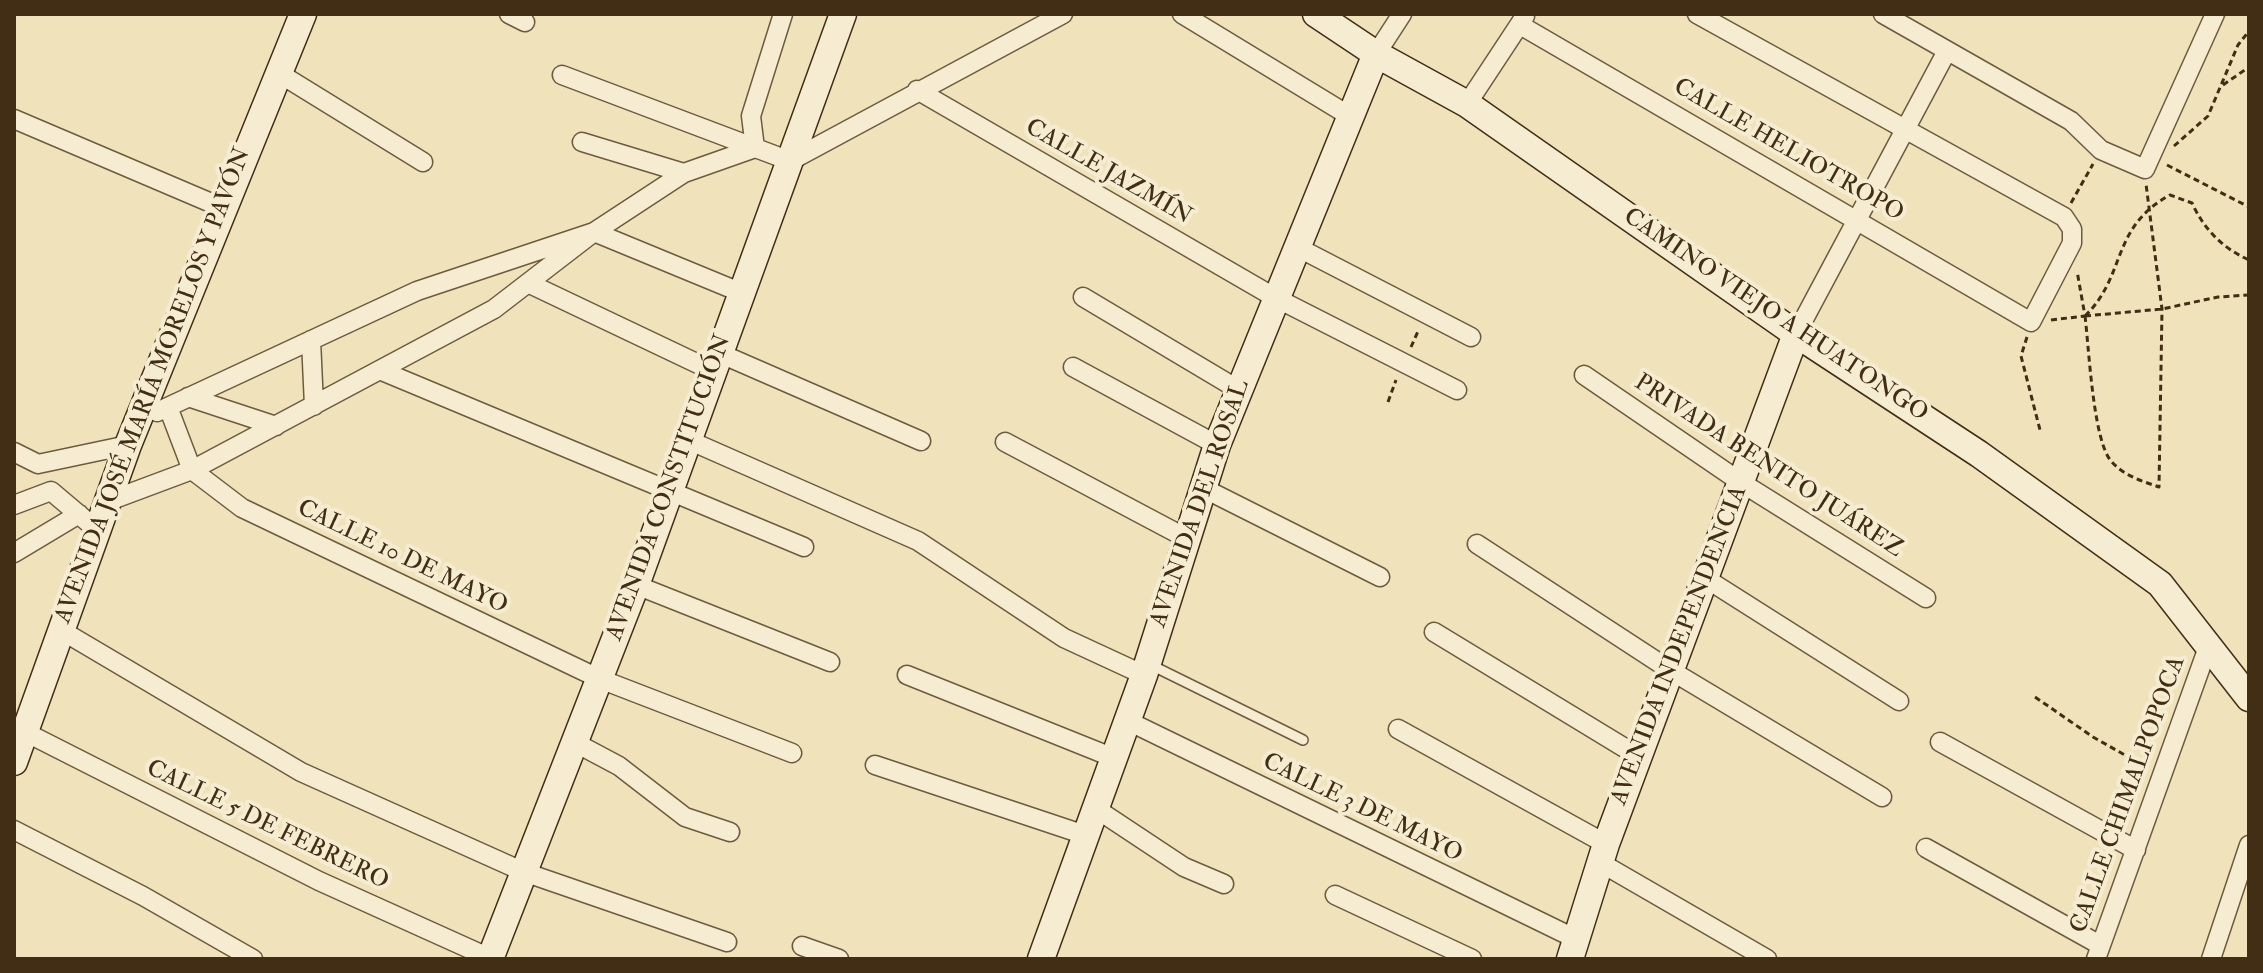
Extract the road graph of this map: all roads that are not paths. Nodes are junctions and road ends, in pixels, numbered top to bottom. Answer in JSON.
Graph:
{"nodes":[{"id":1,"x":303,"y":14,"type":"edge"},
{"id":2,"x":783,"y":14,"type":"edge"},
{"id":3,"x":843,"y":14,"type":"edge"},
{"id":4,"x":1063,"y":14,"type":"edge"},
{"id":5,"x":1182,"y":14,"type":"edge"},
{"id":6,"x":1316,"y":14,"type":"edge"},
{"id":7,"x":1402,"y":14,"type":"edge"},
{"id":8,"x":1697,"y":14,"type":"edge"},
{"id":9,"x":1883,"y":14,"type":"edge"},
{"id":10,"x":2215,"y":14,"type":"edge"},
{"id":11,"x":1523,"y":19,"type":"edge"},
{"id":12,"x":1947,"y":51,"type":"junction"},
{"id":13,"x":1376,"y":54,"type":"junction"},
{"id":14,"x":277,"y":72,"type":"junction"},
{"id":15,"x":562,"y":75,"type":"dead end"},
{"id":16,"x":917,"y":90,"type":"junction"},
{"id":17,"x":1467,"y":104,"type":"junction"},
{"id":18,"x":1348,"y":115,"type":"junction"},
{"id":19,"x":14,"y":119,"type":"edge"},
{"id":20,"x":1905,"y":131,"type":"junction"},
{"id":21,"x":582,"y":142,"type":"dead end"},
{"id":22,"x":755,"y":148,"type":"junction"},
{"id":23,"x":790,"y":161,"type":"junction"},
{"id":24,"x":423,"y":162,"type":"dead end"},
{"id":25,"x":684,"y":173,"type":"junction"},
{"id":26,"x":223,"y":208,"type":"junction"},
{"id":27,"x":1856,"y":217,"type":"junction"},
{"id":28,"x":594,"y":232,"type":"junction"},
{"id":29,"x":1295,"y":246,"type":"junction"},
{"id":30,"x":530,"y":284,"type":"junction"},
{"id":31,"x":742,"y":293,"type":"junction"},
{"id":32,"x":1083,"y":297,"type":"dead end"},
{"id":33,"x":1274,"y":297,"type":"junction"},
{"id":34,"x":1796,"y":334,"type":"junction"},
{"id":35,"x":1471,"y":337,"type":"dead end"},
{"id":36,"x":311,"y":340,"type":"junction"},
{"id":37,"x":716,"y":362,"type":"junction"},
{"id":38,"x":1073,"y":367,"type":"dead end"},
{"id":39,"x":382,"y":371,"type":"junction"},
{"id":40,"x":1584,"y":375,"type":"dead end"},
{"id":41,"x":1239,"y":390,"type":"junction"},
{"id":42,"x":1457,"y":390,"type":"dead end"},
{"id":43,"x":188,"y":397,"type":"junction"},
{"id":44,"x":314,"y":406,"type":"junction"},
{"id":45,"x":168,"y":407,"type":"junction"},
{"id":46,"x":139,"y":421,"type":"junction"},
{"id":47,"x":276,"y":426,"type":"junction"},
{"id":48,"x":686,"y":439,"type":"junction"},
{"id":49,"x":921,"y":441,"type":"dead end"},
{"id":50,"x":1005,"y":442,"type":"dead end"},
{"id":51,"x":128,"y":445,"type":"junction"},
{"id":52,"x":1217,"y":445,"type":"junction"},
{"id":53,"x":14,"y":452,"type":"edge"},
{"id":54,"x":38,"y":464,"type":"junction"},
{"id":55,"x":192,"y":470,"type":"junction"},
{"id":56,"x":1742,"y":483,"type":"junction"},
{"id":57,"x":1203,"y":488,"type":"junction"},
{"id":58,"x":51,"y":491,"type":"junction"},
{"id":59,"x":668,"y":493,"type":"junction"},
{"id":60,"x":109,"y":501,"type":"junction"},
{"id":61,"x":14,"y":505,"type":"edge"},
{"id":62,"x":88,"y":522,"type":"junction"},
{"id":63,"x":1188,"y":539,"type":"junction"},
{"id":64,"x":1477,"y":544,"type":"dead end"},
{"id":65,"x":804,"y":547,"type":"dead end"},
{"id":66,"x":14,"y":553,"type":"edge"},
{"id":67,"x":1380,"y":577,"type":"dead end"},
{"id":68,"x":1705,"y":578,"type":"junction"},
{"id":69,"x":636,"y":585,"type":"junction"},
{"id":70,"x":1926,"y":598,"type":"dead end"},
{"id":71,"x":59,"y":629,"type":"junction"},
{"id":72,"x":1434,"y":632,"type":"dead end"},
{"id":73,"x":2208,"y":647,"type":"junction"},
{"id":74,"x":830,"y":662,"type":"dead end"},
{"id":75,"x":1146,"y":669,"type":"junction"},
{"id":76,"x":1670,"y":670,"type":"junction"},
{"id":77,"x":907,"y":675,"type":"dead end"},
{"id":78,"x":600,"y":679,"type":"junction"},
{"id":79,"x":2249,"y":698,"type":"edge"},
{"id":80,"x":1899,"y":701,"type":"dead end"},
{"id":81,"x":1128,"y":721,"type":"junction"},
{"id":82,"x":1398,"y":729,"type":"dead end"},
{"id":83,"x":25,"y":732,"type":"junction"},
{"id":84,"x":1303,"y":740,"type":"dead end"},
{"id":85,"x":572,"y":741,"type":"junction"},
{"id":86,"x":1940,"y":742,"type":"dead end"},
{"id":87,"x":792,"y":753,"type":"dead end"},
{"id":88,"x":1638,"y":756,"type":"junction"},
{"id":89,"x":1114,"y":758,"type":"junction"},
{"id":90,"x":14,"y":762,"type":"edge"},
{"id":91,"x":875,"y":765,"type":"dead end"},
{"id":92,"x":1882,"y":797,"type":"dead end"},
{"id":93,"x":1095,"y":808,"type":"junction"},
{"id":94,"x":14,"y":830,"type":"edge"},
{"id":95,"x":730,"y":832,"type":"dead end"},
{"id":96,"x":1085,"y":835,"type":"junction"},
{"id":97,"x":2249,"y":845,"type":"edge"},
{"id":98,"x":1926,"y":848,"type":"dead end"},
{"id":99,"x":2136,"y":850,"type":"junction"},
{"id":100,"x":1604,"y":853,"type":"junction"},
{"id":101,"x":524,"y":872,"type":"junction"},
{"id":102,"x":1224,"y":884,"type":"dead end"},
{"id":103,"x":1335,"y":895,"type":"dead end"},
{"id":104,"x":727,"y":942,"type":"dead end"},
{"id":105,"x":802,"y":946,"type":"dead end"},
{"id":106,"x":2098,"y":952,"type":"edge"},
{"id":107,"x":1572,"y":954,"type":"edge"},
{"id":108,"x":253,"y":959,"type":"edge"},
{"id":109,"x":490,"y":959,"type":"edge"},
{"id":110,"x":839,"y":959,"type":"edge"},
{"id":111,"x":1041,"y":959,"type":"edge"},
{"id":112,"x":1472,"y":959,"type":"edge"},
{"id":113,"x":1767,"y":959,"type":"edge"},
{"id":114,"x":2211,"y":959,"type":"edge"}],
"edges":[{"from":1,"to":14,"type":"main road","name":"AVENIDA JOSÉ MARÍA MORELOS Y PAVÓN"},
{"from":2,"to":22,"type":"street"},
{"from":3,"to":23,"type":"main road","name":"AVENIDA CONSTITUCIÓN"},
{"from":4,"to":16,"type":"street"},
{"from":5,"to":18,"type":"street"},
{"from":6,"to":13,"type":"main road","name":"CAMINO VIEJO A HUATONGO"},
{"from":7,"to":13,"type":"street"},
{"from":8,"to":20,"type":"street"},
{"from":9,"to":12,"type":"street"},
{"from":10,"to":12,"type":"street"},
{"from":11,"to":17,"type":"street"},
{"from":11,"to":27,"type":"street","name":"CALLE HELIOTROPO"},
{"from":12,"to":20,"type":"street"},
{"from":13,"to":17,"type":"main road","name":"CAMINO VIEJO A HUATONGO"},
{"from":13,"to":18,"type":"main road","name":"AVENIDA DEL ROSAL"},
{"from":14,"to":24,"type":"street"},
{"from":14,"to":26,"type":"main road","name":"AVENIDA JOSÉ MARÍA MORELOS Y PAVÓN"},
{"from":15,"to":22,"type":"street"},
{"from":16,"to":23,"type":"street"},
{"from":16,"to":33,"type":"street","name":"CALLE JAZMÍN"},
{"from":17,"to":34,"type":"main road","name":"CAMINO VIEJO A HUATONGO"},
{"from":18,"to":29,"type":"main road","name":"AVENIDA DEL ROSAL"},
{"from":19,"to":26,"type":"street"},
{"from":20,"to":27,"type":"street"},
{"from":20,"to":27,"type":"street","name":"CALLE HELIOTROPO"},
{"from":21,"to":25,"type":"street"},
{"from":22,"to":23,"type":"street"},
{"from":22,"to":25,"type":"street"},
{"from":23,"to":31,"type":"main road","name":"AVENIDA CONSTITUCIÓN"},
{"from":25,"to":28,"type":"street"},
{"from":26,"to":46,"type":"main road","name":"AVENIDA JOSÉ MARÍA MORELOS Y PAVÓN"},
{"from":27,"to":34,"type":"street"},
{"from":28,"to":30,"type":"street"},
{"from":28,"to":31,"type":"street"},
{"from":28,"to":36,"type":"street"},
{"from":29,"to":33,"type":"main road","name":"AVENIDA DEL ROSAL"},
{"from":29,"to":35,"type":"street"},
{"from":30,"to":37,"type":"street"},
{"from":30,"to":39,"type":"street"},
{"from":31,"to":37,"type":"main road","name":"AVENIDA CONSTITUCIÓN"},
{"from":32,"to":41,"type":"street"},
{"from":33,"to":41,"type":"main road","name":"AVENIDA DEL ROSAL"},
{"from":33,"to":42,"type":"street","name":"CALLE JAZMÍN"},
{"from":34,"to":56,"type":"main road","name":"AVENIDA INDEPENDENCIA"},
{"from":34,"to":73,"type":"main road","name":"CAMINO VIEJO A HUATONGO"},
{"from":36,"to":43,"type":"street"},
{"from":36,"to":44,"type":"street"},
{"from":37,"to":48,"type":"main road","name":"AVENIDA CONSTITUCIÓN"},
{"from":37,"to":49,"type":"street"},
{"from":38,"to":52,"type":"street"},
{"from":39,"to":44,"type":"street"},
{"from":39,"to":59,"type":"street"},
{"from":40,"to":56,"type":"street","name":"PRIVADA BENITO JUÁREZ"},
{"from":41,"to":52,"type":"main road","name":"AVENIDA DEL ROSAL"},
{"from":43,"to":45,"type":"street"},
{"from":43,"to":47,"type":"street"},
{"from":44,"to":47,"type":"street"},
{"from":45,"to":46,"type":"street"},
{"from":45,"to":55,"type":"street"},
{"from":46,"to":51,"type":"main road","name":"AVENIDA JOSÉ MARÍA MORELOS Y PAVÓN"},
{"from":47,"to":55,"type":"street"},
{"from":48,"to":59,"type":"main road","name":"AVENIDA CONSTITUCIÓN"},
{"from":48,"to":75,"type":"street"},
{"from":50,"to":63,"type":"street"},
{"from":51,"to":54,"type":"street"},
{"from":51,"to":60,"type":"main road","name":"AVENIDA JOSÉ MARÍA MORELOS Y PAVÓN"},
{"from":52,"to":57,"type":"main road","name":"AVENIDA DEL ROSAL"},
{"from":53,"to":54,"type":"street"},
{"from":54,"to":58,"type":"street"},
{"from":55,"to":60,"type":"street"},
{"from":55,"to":78,"type":"street","name":"CALLE 10 DE MAYO"},
{"from":56,"to":68,"type":"main road","name":"AVENIDA INDEPENDENCIA"},
{"from":56,"to":70,"type":"street","name":"PRIVADA BENITO JUÁREZ"},
{"from":57,"to":63,"type":"main road","name":"AVENIDA DEL ROSAL"},
{"from":57,"to":67,"type":"street"},
{"from":58,"to":61,"type":"street"},
{"from":58,"to":62,"type":"street"},
{"from":59,"to":65,"type":"street"},
{"from":59,"to":69,"type":"main road","name":"AVENIDA CONSTITUCIÓN"},
{"from":60,"to":62,"type":"main road","name":"AVENIDA JOSÉ MARÍA MORELOS Y PAVÓN"},
{"from":62,"to":66,"type":"street"},
{"from":62,"to":71,"type":"main road","name":"AVENIDA JOSÉ MARÍA MORELOS Y PAVÓN"},
{"from":63,"to":75,"type":"main road","name":"AVENIDA DEL ROSAL"},
{"from":64,"to":76,"type":"street"},
{"from":68,"to":76,"type":"main road","name":"AVENIDA INDEPENDENCIA"},
{"from":68,"to":80,"type":"street"},
{"from":69,"to":74,"type":"street"},
{"from":69,"to":78,"type":"main road","name":"AVENIDA CONSTITUCIÓN"},
{"from":71,"to":83,"type":"main road","name":"AVENIDA JOSÉ MARÍA MORELOS Y PAVÓN"},
{"from":71,"to":101,"type":"street"},
{"from":72,"to":88,"type":"street"},
{"from":73,"to":79,"type":"main road","name":"CAMINO VIEJO A HUATONGO"},
{"from":73,"to":99,"type":"street","name":"CALLE CHIMALPOPOCA"},
{"from":75,"to":81,"type":"main road","name":"AVENIDA DEL ROSAL"},
{"from":75,"to":84,"type":"lane"},
{"from":76,"to":88,"type":"main road","name":"AVENIDA INDEPENDENCIA"},
{"from":76,"to":92,"type":"street"},
{"from":77,"to":89,"type":"street"},
{"from":78,"to":85,"type":"main road","name":"AVENIDA CONSTITUCIÓN"},
{"from":78,"to":87,"type":"street","name":"CALLE 10 DE MAYO"},
{"from":81,"to":89,"type":"main road","name":"AVENIDA DEL ROSAL"},
{"from":81,"to":107,"type":"street","name":"CALLE 3 DE MAYO"},
{"from":82,"to":100,"type":"street"},
{"from":83,"to":90,"type":"main road","name":"AVENIDA JOSÉ MARÍA MORELOS Y PAVÓN"},
{"from":83,"to":109,"type":"street","name":"CALLE 5 DE FEBRERO"},
{"from":85,"to":95,"type":"street"},
{"from":85,"to":101,"type":"main road","name":"AVENIDA CONSTITUCIÓN"},
{"from":86,"to":99,"type":"street"},
{"from":88,"to":100,"type":"main road","name":"AVENIDA INDEPENDENCIA"},
{"from":89,"to":93,"type":"main road","name":"AVENIDA DEL ROSAL"},
{"from":91,"to":96,"type":"street"},
{"from":93,"to":96,"type":"main road","name":"AVENIDA DEL ROSAL"},
{"from":93,"to":102,"type":"street"},
{"from":94,"to":108,"type":"street"},
{"from":96,"to":111,"type":"main road","name":"AVENIDA DEL ROSAL"},
{"from":97,"to":114,"type":"street"},
{"from":98,"to":106,"type":"street"},
{"from":99,"to":106,"type":"street","name":"CALLE CHIMALPOPOCA"},
{"from":100,"to":107,"type":"main road","name":"AVENIDA INDEPENDENCIA"},
{"from":100,"to":113,"type":"street"},
{"from":101,"to":104,"type":"street"},
{"from":101,"to":109,"type":"main road","name":"AVENIDA CONSTITUCIÓN"},
{"from":103,"to":112,"type":"street"},
{"from":105,"to":110,"type":"street"}]}
